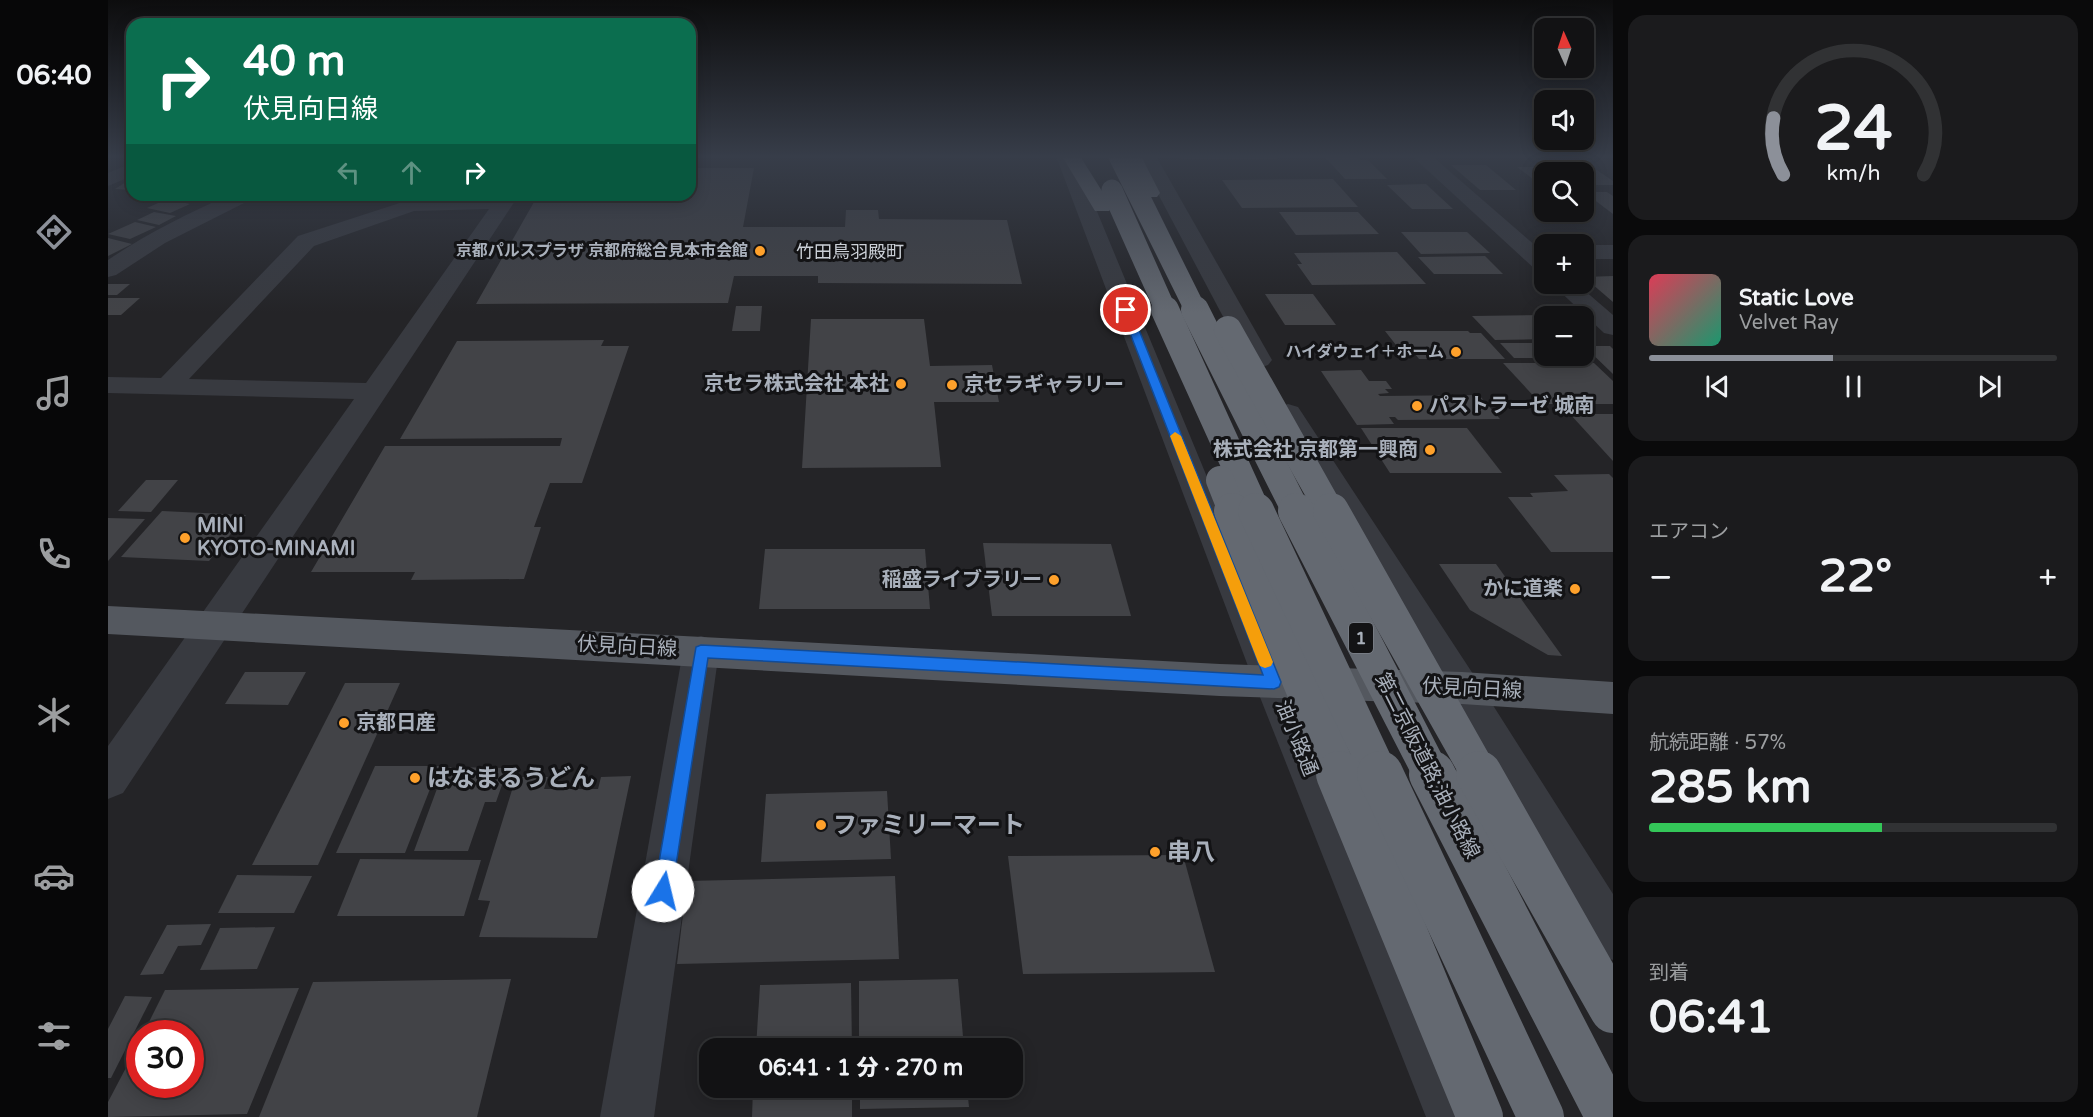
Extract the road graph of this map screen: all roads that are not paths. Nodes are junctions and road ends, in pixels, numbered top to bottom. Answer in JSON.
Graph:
{"nodes":[{"id":1,"x":217,"y":208,"type":"edge"},
{"id":2,"x":403,"y":208,"type":"edge"},
{"id":3,"x":500,"y":208,"type":"edge"},
{"id":4,"x":1086,"y":208,"type":"edge"},
{"id":5,"x":1102,"y":208,"type":"edge"},
{"id":6,"x":1119,"y":208,"type":"edge"},
{"id":7,"x":1145,"y":208,"type":"edge"},
{"id":8,"x":1159,"y":208,"type":"edge"},
{"id":9,"x":1176,"y":208,"type":"edge"},
{"id":10,"x":1482,"y":208,"type":"edge"},
{"id":11,"x":1534,"y":252,"type":"edge"},
{"id":12,"x":1594,"y":252,"type":"edge"},
{"id":13,"x":1613,"y":252,"type":"edge"},
{"id":14,"x":108,"y":270,"type":"edge"},
{"id":15,"x":1575,"y":294,"type":"edge"},
{"id":16,"x":1613,"y":328,"type":"edge"},
{"id":17,"x":108,"y":385,"type":"edge"},
{"id":18,"x":168,"y":386,"type":"junction"},
{"id":19,"x":374,"y":392,"type":"junction"},
{"id":20,"x":108,"y":620,"type":"edge"},
{"id":21,"x":215,"y":625,"type":"junction"},
{"id":22,"x":701,"y":651,"type":"junction"},
{"id":23,"x":1274,"y":682,"type":"junction"},
{"id":24,"x":1462,"y":688,"type":"junction"},
{"id":25,"x":1613,"y":698,"type":"edge"},
{"id":26,"x":108,"y":780,"type":"edge"},
{"id":27,"x":1613,"y":937,"type":"edge"},
{"id":28,"x":1613,"y":1010,"type":"edge"},
{"id":29,"x":627,"y":1117,"type":"edge"},
{"id":30,"x":1453,"y":1117,"type":"edge"},
{"id":31,"x":1480,"y":1117,"type":"edge"},
{"id":32,"x":1541,"y":1117,"type":"edge"},
{"id":33,"x":1609,"y":1117,"type":"edge"}],
"edges":[{"from":1,"to":14,"type":"street"},
{"from":2,"to":18,"type":"street"},
{"from":3,"to":19,"type":"street"},
{"from":4,"to":23,"type":"street","name":"油小路通"},
{"from":5,"to":31,"type":"highway","bridge":true},
{"from":6,"to":32,"type":"highway","number":"1","bridge":true},
{"from":7,"to":33,"type":"highway","name":"第二京阪道路;油小路線","number":"1","bridge":true},
{"from":8,"to":28,"type":"highway","bridge":true},
{"from":9,"to":24,"type":"street"},
{"from":10,"to":11,"type":"street"},
{"from":12,"to":13,"type":"street"},
{"from":15,"to":16,"type":"street"},
{"from":17,"to":18,"type":"street"},
{"from":18,"to":19,"type":"street"},
{"from":19,"to":21,"type":"street"},
{"from":20,"to":21,"type":"main road","name":"伏見向日線"},
{"from":21,"to":22,"type":"main road","name":"伏見向日線"},
{"from":21,"to":26,"type":"street"},
{"from":22,"to":23,"type":"main road","name":"伏見向日線"},
{"from":22,"to":29,"type":"street"},
{"from":23,"to":24,"type":"main road","name":"伏見向日線"},
{"from":23,"to":30,"type":"street","name":"油小路通"},
{"from":24,"to":25,"type":"main road","name":"伏見向日線"},
{"from":24,"to":27,"type":"street"}]}
